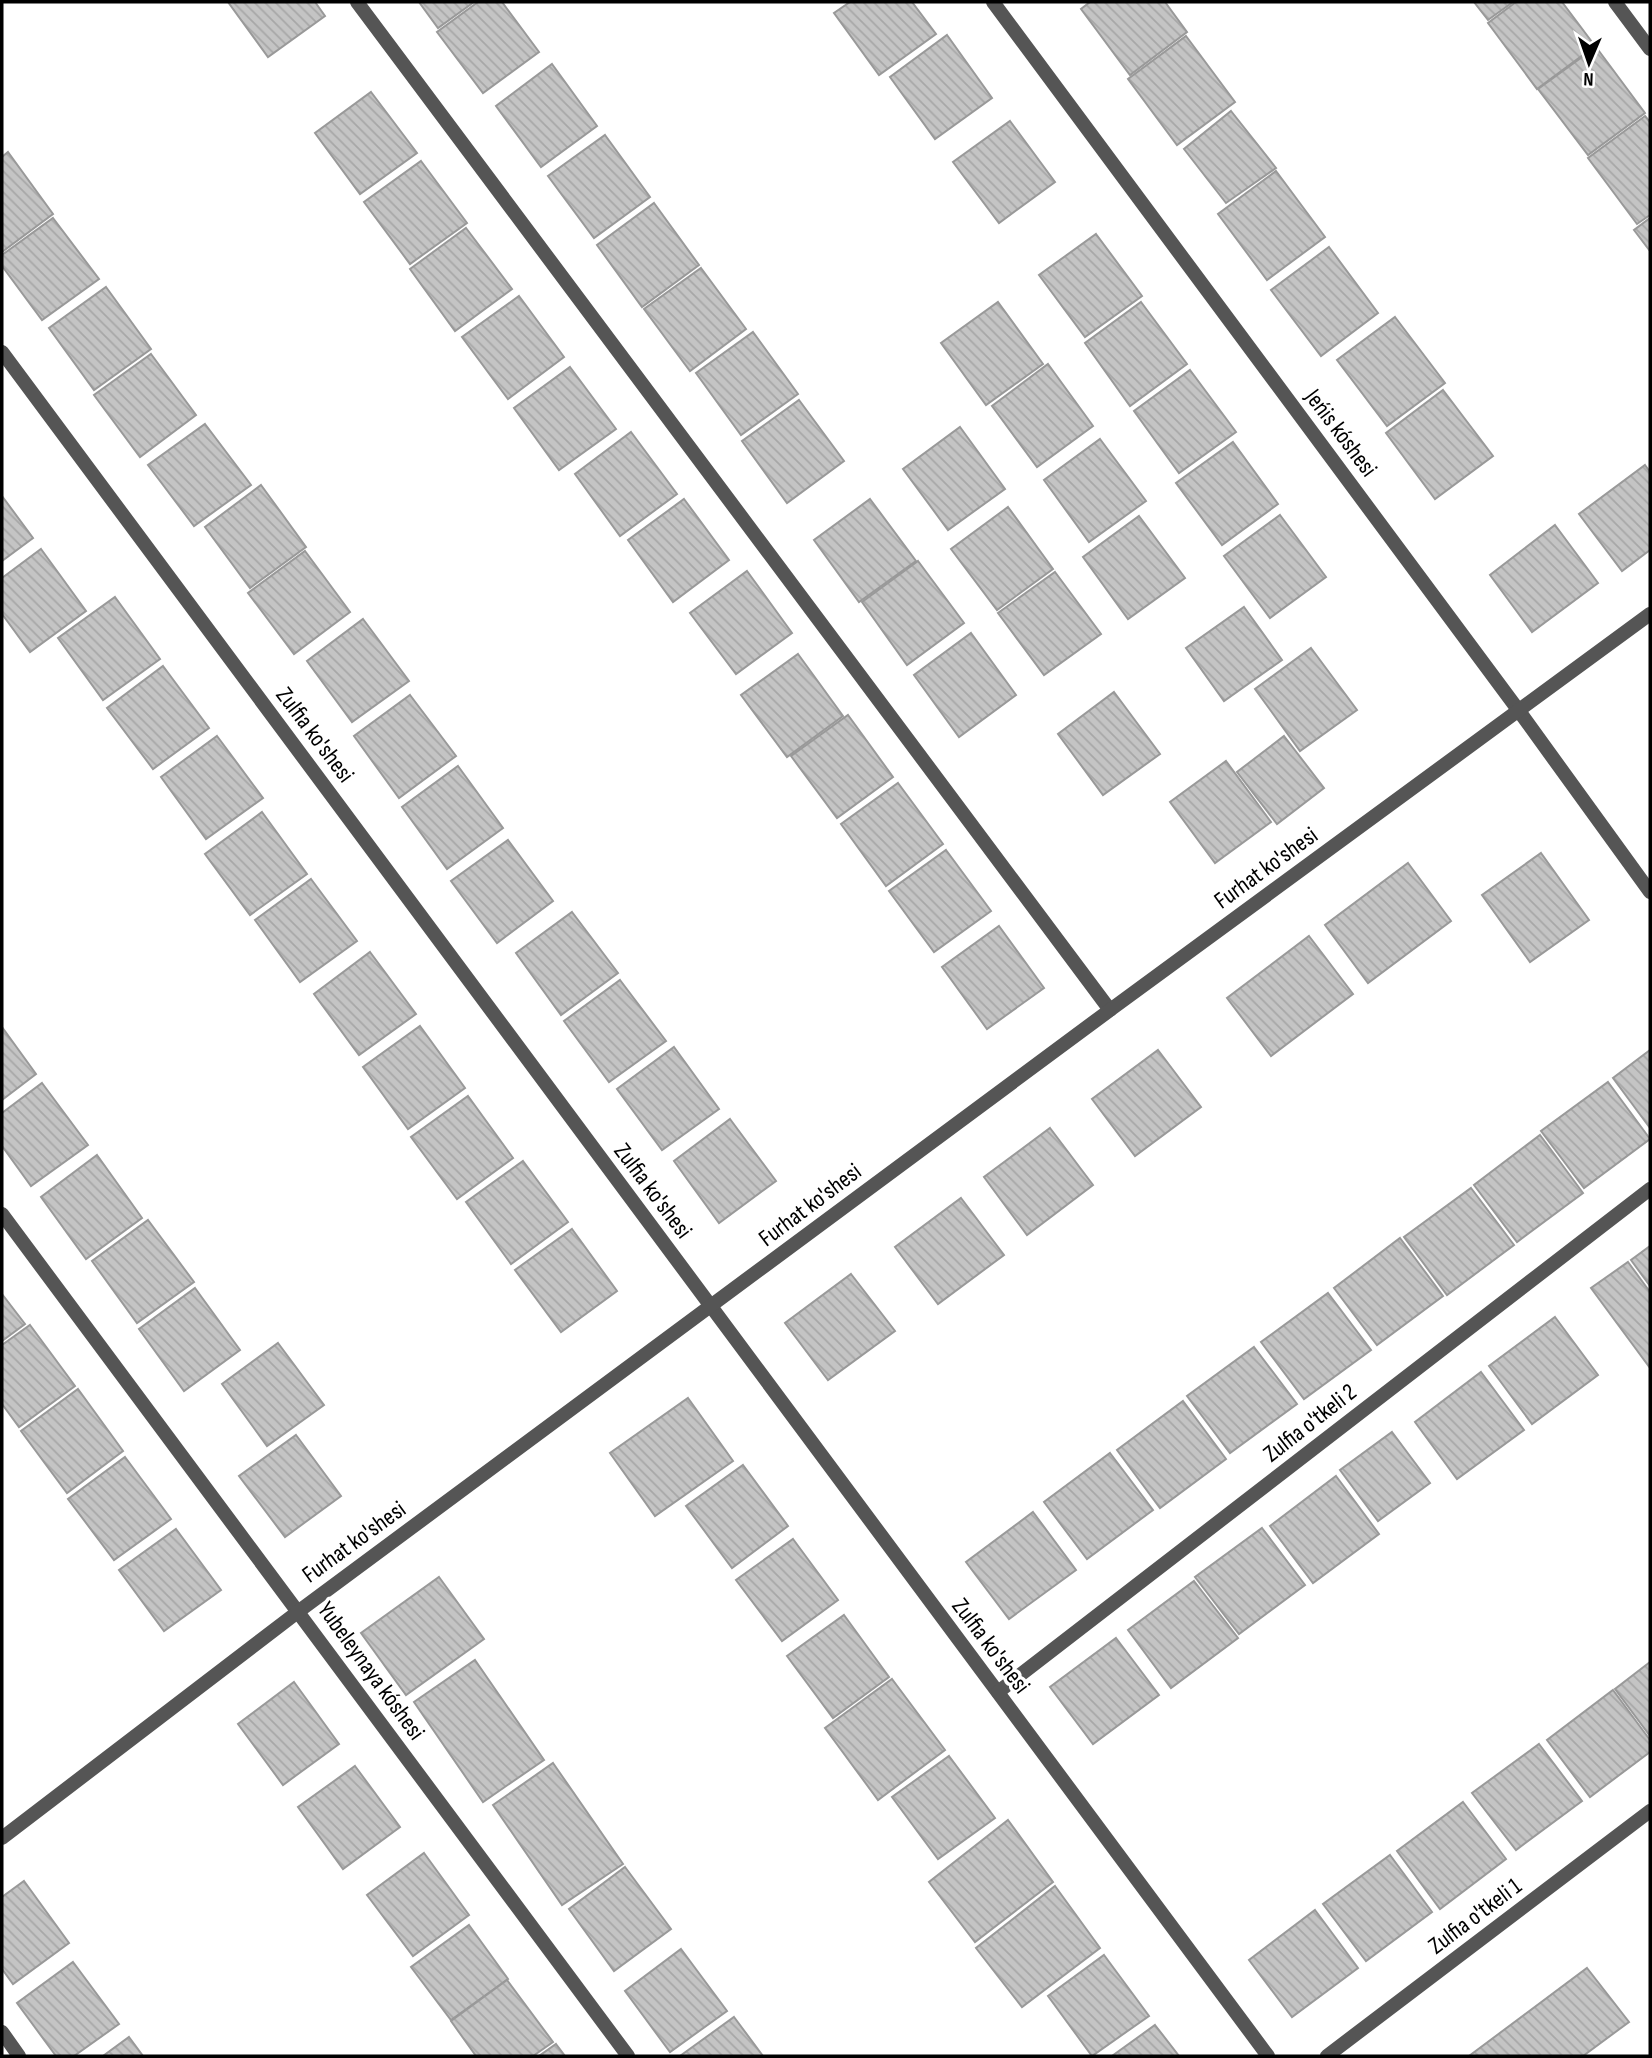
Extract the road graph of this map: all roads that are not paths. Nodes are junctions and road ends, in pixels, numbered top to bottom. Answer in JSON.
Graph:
{"nodes":[{"id":1,"x":357,"y":2,"type":"edge"},
{"id":2,"x":993,"y":2,"type":"edge"},
{"id":3,"x":1615,"y":2,"type":"edge"},
{"id":4,"x":1650,"y":50,"type":"edge"},
{"id":5,"x":2,"y":352,"type":"edge"},
{"id":6,"x":1650,"y":614,"type":"edge"},
{"id":7,"x":1519,"y":712,"type":"junction"},
{"id":8,"x":1650,"y":892,"type":"edge"},
{"id":9,"x":1110,"y":1010,"type":"junction"},
{"id":10,"x":1650,"y":1189,"type":"edge"},
{"id":11,"x":2,"y":1214,"type":"edge"},
{"id":12,"x":711,"y":1307,"type":"junction"},
{"id":13,"x":299,"y":1611,"type":"junction"},
{"id":14,"x":998,"y":1692,"type":"junction"},
{"id":15,"x":1650,"y":1811,"type":"edge"},
{"id":16,"x":2,"y":1838,"type":"edge"},
{"id":17,"x":2,"y":2032,"type":"edge"},
{"id":18,"x":19,"y":2056,"type":"edge"},
{"id":19,"x":628,"y":2056,"type":"edge"},
{"id":20,"x":1268,"y":2056,"type":"edge"},
{"id":21,"x":1326,"y":2056,"type":"edge"}],
"edges":[{"from":1,"to":9,"type":"street"},
{"from":2,"to":7,"type":"street","name":"Jeńis kóshesi"},
{"from":3,"to":4,"type":"street"},
{"from":5,"to":12,"type":"street","name":"Zulfia ko'shesi"},
{"from":6,"to":7,"type":"street","name":"Furhat ko'shesi"},
{"from":7,"to":8,"type":"street","name":"Jeńis kóshesi"},
{"from":7,"to":9,"type":"street","name":"Furhat ko'shesi"},
{"from":9,"to":12,"type":"street","name":"Furhat ko'shesi"},
{"from":10,"to":14,"type":"street","name":"Zulfia o'tkeli 2"},
{"from":11,"to":13,"type":"street","name":"Yubeleynaya kóshesi"},
{"from":12,"to":13,"type":"street","name":"Furhat ko'shesi"},
{"from":12,"to":14,"type":"street","name":"Zulfia ko'shesi"},
{"from":13,"to":16,"type":"street","name":"Furhat ko'shesi"},
{"from":13,"to":19,"type":"street","name":"Yubeleynaya kóshesi"},
{"from":14,"to":20,"type":"street","name":"Zulfia ko'shesi"},
{"from":15,"to":21,"type":"street","name":"Zulfia o'tkeli 1"},
{"from":17,"to":18,"type":"street"}]}
